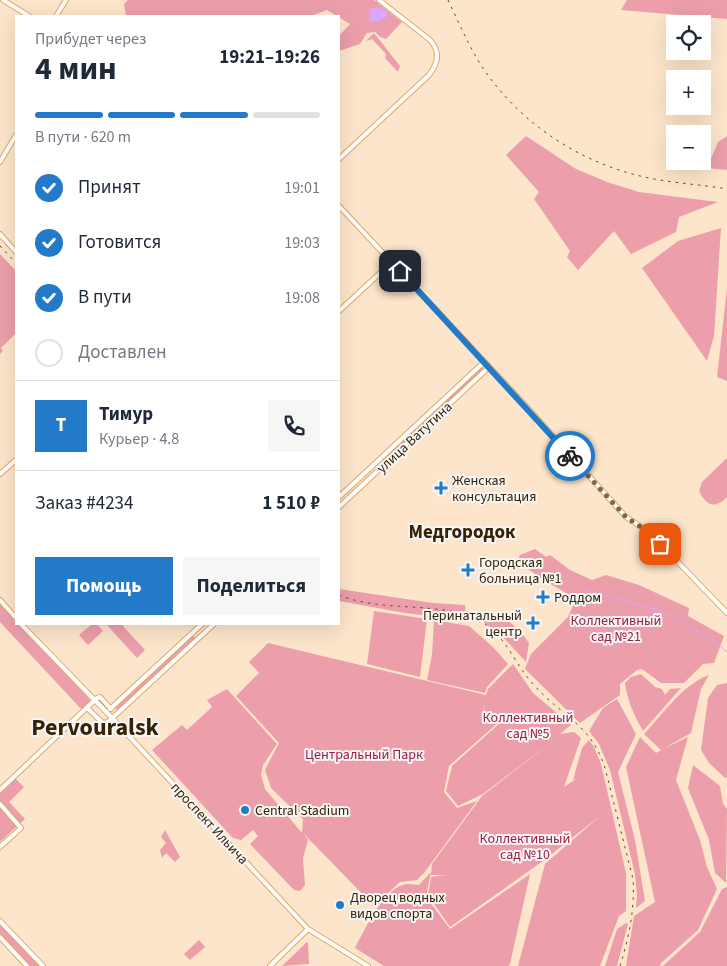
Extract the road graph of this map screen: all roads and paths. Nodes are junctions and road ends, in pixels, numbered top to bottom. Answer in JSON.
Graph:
{"nodes":[{"id":1,"x":4,"y":0,"type":"edge"},
{"id":2,"x":66,"y":0,"type":"edge"},
{"id":3,"x":379,"y":0,"type":"edge"},
{"id":4,"x":27,"y":15,"type":"edge"},
{"id":5,"x":57,"y":15,"type":"edge"},
{"id":6,"x":15,"y":138,"type":"edge"},
{"id":7,"x":340,"y":158,"type":"edge"},
{"id":8,"x":0,"y":162,"type":"edge"},
{"id":9,"x":340,"y":207,"type":"edge"},
{"id":10,"x":0,"y":234,"type":"edge"},
{"id":11,"x":15,"y":251,"type":"edge"},
{"id":12,"x":392,"y":262,"type":"junction"},
{"id":13,"x":340,"y":310,"type":"edge"},
{"id":14,"x":484,"y":362,"type":"junction"},
{"id":15,"x":490,"y":367,"type":"junction"},
{"id":16,"x":15,"y":461,"type":"edge"},
{"id":17,"x":0,"y":474,"type":"edge"},
{"id":18,"x":340,"y":496,"type":"edge"},
{"id":19,"x":340,"y":506,"type":"edge"},
{"id":20,"x":0,"y":600,"type":"edge"},
{"id":21,"x":727,"y":612,"type":"edge"},
{"id":22,"x":15,"y":615,"type":"edge"},
{"id":23,"x":22,"y":625,"type":"edge"},
{"id":24,"x":200,"y":625,"type":"edge"},
{"id":25,"x":202,"y":625,"type":"edge"},
{"id":26,"x":213,"y":625,"type":"edge"},
{"id":27,"x":207,"y":631,"type":"junction"},
{"id":28,"x":94,"y":701,"type":"junction"},
{"id":29,"x":87,"y":708,"type":"junction"},
{"id":30,"x":111,"y":709,"type":"junction"},
{"id":31,"x":107,"y":713,"type":"junction"},
{"id":32,"x":112,"y":718,"type":"junction"},
{"id":33,"x":0,"y":790,"type":"edge"},
{"id":34,"x":0,"y":804,"type":"edge"},
{"id":35,"x":0,"y":847,"type":"edge"},
{"id":36,"x":0,"y":920,"type":"edge"},
{"id":37,"x":308,"y":928,"type":"junction"},
{"id":38,"x":0,"y":937,"type":"edge"},
{"id":39,"x":27,"y":966,"type":"edge"},
{"id":40,"x":43,"y":966,"type":"edge"},
{"id":41,"x":270,"y":966,"type":"edge"},
{"id":42,"x":368,"y":966,"type":"edge"}],
"edges":[{"from":1,"to":4,"type":"street"},
{"from":2,"to":5,"type":"street"},
{"from":3,"to":7,"type":"street"},
{"from":6,"to":8,"type":"street"},
{"from":9,"to":12,"type":"street"},
{"from":10,"to":11,"type":"street"},
{"from":12,"to":13,"type":"street"},
{"from":12,"to":14,"type":"street"},
{"from":14,"to":15,"type":"street"},
{"from":14,"to":18,"type":"street","name":"улица Ватутина"},
{"from":15,"to":19,"type":"street","name":"улица Ватутина"},
{"from":15,"to":21,"type":"street"},
{"from":16,"to":17,"type":"street"},
{"from":20,"to":22,"type":"street"},
{"from":23,"to":28,"type":"street","name":"проспект Ильича"},
{"from":24,"to":30,"type":"street"},
{"from":25,"to":27,"type":"street"},
{"from":26,"to":27,"type":"street"},
{"from":27,"to":32,"type":"street"},
{"from":28,"to":29,"type":"street"},
{"from":28,"to":30,"type":"street"},
{"from":28,"to":31,"type":"street","name":"проспект Ильича"},
{"from":29,"to":32,"type":"street"},
{"from":29,"to":33,"type":"street"},
{"from":30,"to":31,"type":"street"},
{"from":30,"to":32,"type":"street"},
{"from":31,"to":32,"type":"street","name":"проспект Ильича"},
{"from":32,"to":37,"type":"street","name":"проспект Ильича"},
{"from":34,"to":35,"type":"street"},
{"from":36,"to":40,"type":"street"},
{"from":37,"to":41,"type":"street"},
{"from":37,"to":42,"type":"street","name":"проспект Ильича"},
{"from":38,"to":39,"type":"street"}]}
